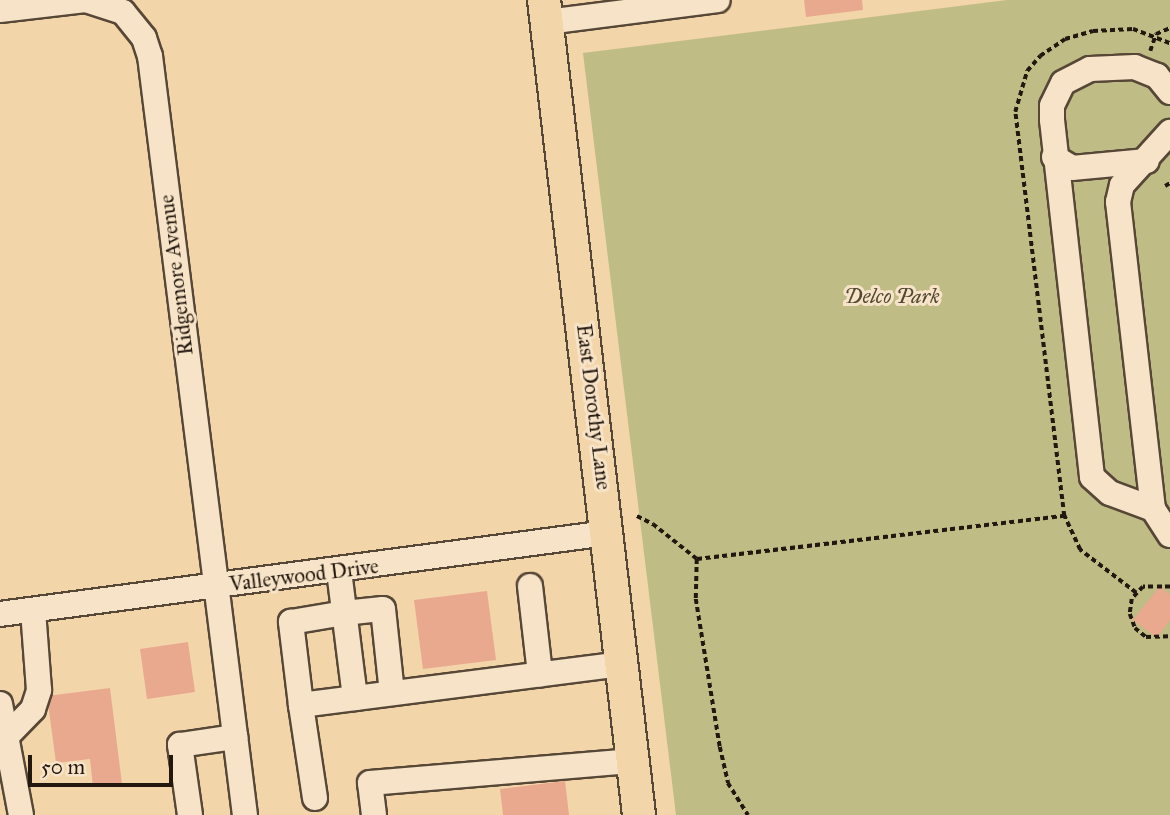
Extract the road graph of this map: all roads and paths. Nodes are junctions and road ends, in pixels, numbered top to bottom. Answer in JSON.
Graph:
{"nodes":[{"id":1,"x":85,"y":0,"type":"edge"},
{"id":2,"x":718,"y":0,"type":"edge"},
{"id":3,"x":0,"y":10,"type":"edge"},
{"id":4,"x":545,"y":11,"type":"edge"},
{"id":5,"x":1170,"y":28,"type":"edge"},
{"id":6,"x":1143,"y":69,"type":"junction"},
{"id":7,"x":1170,"y":92,"type":"edge"},
{"id":8,"x":1170,"y":132,"type":"edge"},
{"id":9,"x":1054,"y":158,"type":"junction"},
{"id":10,"x":1147,"y":161,"type":"junction"},
{"id":11,"x":1170,"y":183,"type":"edge"},
{"id":12,"x":1165,"y":186,"type":"dead end"},
{"id":13,"x":1153,"y":509,"type":"junction"},
{"id":14,"x":637,"y":516,"type":"dead end"},
{"id":15,"x":607,"y":533,"type":"junction"},
{"id":16,"x":1170,"y":535,"type":"edge"},
{"id":17,"x":697,"y":559,"type":"junction"},
{"id":18,"x":339,"y":571,"type":"junction"},
{"id":19,"x":214,"y":586,"type":"junction"},
{"id":20,"x":530,"y":586,"type":"dead end"},
{"id":21,"x":1170,"y":587,"type":"edge"},
{"id":22,"x":1136,"y":593,"type":"junction"},
{"id":23,"x":33,"y":610,"type":"junction"},
{"id":24,"x":344,"y":613,"type":"junction"},
{"id":25,"x":0,"y":614,"type":"edge"},
{"id":26,"x":1170,"y":636,"type":"edge"},
{"id":27,"x":620,"y":664,"type":"junction"},
{"id":28,"x":540,"y":674,"type":"junction"},
{"id":29,"x":392,"y":693,"type":"junction"},
{"id":30,"x":355,"y":698,"type":"junction"},
{"id":31,"x":0,"y":704,"type":"edge"},
{"id":32,"x":301,"y":705,"type":"junction"},
{"id":33,"x":8,"y":736,"type":"junction"},
{"id":34,"x":235,"y":737,"type":"junction"},
{"id":35,"x":633,"y":761,"type":"junction"},
{"id":36,"x":314,"y":798,"type":"dead end"},
{"id":37,"x":21,"y":815,"type":"edge"},
{"id":38,"x":190,"y":815,"type":"edge"},
{"id":39,"x":245,"y":815,"type":"edge"},
{"id":40,"x":374,"y":815,"type":"edge"},
{"id":41,"x":639,"y":815,"type":"edge"},
{"id":42,"x":748,"y":815,"type":"edge"}],
"edges":[{"from":1,"to":3,"type":"street","name":"Ridgemore Avenue"},
{"from":1,"to":19,"type":"street","name":"Ridgemore Avenue"},
{"from":2,"to":4,"type":"street"},
{"from":4,"to":15,"type":"main road","name":"East Dorothy Lane"},
{"from":5,"to":6,"type":"path"},
{"from":6,"to":7,"type":"street"},
{"from":6,"to":9,"type":"street"},
{"from":8,"to":10,"type":"street"},
{"from":9,"to":10,"type":"street"},
{"from":9,"to":13,"type":"street"},
{"from":10,"to":13,"type":"street"},
{"from":11,"to":12,"type":"path"},
{"from":13,"to":16,"type":"street"},
{"from":14,"to":17,"type":"path"},
{"from":15,"to":18,"type":"street","name":"Valleywood Drive"},
{"from":15,"to":27,"type":"main road","name":"East Dorothy Lane"},
{"from":17,"to":22,"type":"path"},
{"from":17,"to":42,"type":"path"},
{"from":18,"to":19,"type":"street","name":"Valleywood Drive"},
{"from":18,"to":24,"type":"street"},
{"from":19,"to":23,"type":"street","name":"Valleywood Drive"},
{"from":19,"to":34,"type":"street","name":"Ridgemore Avenue"},
{"from":20,"to":28,"type":"street"},
{"from":21,"to":22,"type":"path"},
{"from":22,"to":26,"type":"path"},
{"from":23,"to":25,"type":"street","name":"Valleywood Drive"},
{"from":23,"to":33,"type":"street"},
{"from":24,"to":29,"type":"street"},
{"from":24,"to":30,"type":"street"},
{"from":24,"to":32,"type":"street"},
{"from":27,"to":28,"type":"street"},
{"from":27,"to":35,"type":"main road","name":"East Dorothy Lane"},
{"from":28,"to":29,"type":"street"},
{"from":29,"to":30,"type":"street"},
{"from":30,"to":32,"type":"street"},
{"from":31,"to":33,"type":"street"},
{"from":32,"to":36,"type":"street"},
{"from":33,"to":37,"type":"street"},
{"from":34,"to":38,"type":"street"},
{"from":34,"to":39,"type":"street","name":"Ridgemore Avenue"},
{"from":35,"to":40,"type":"street"},
{"from":35,"to":41,"type":"main road","name":"East Dorothy Lane"}]}
